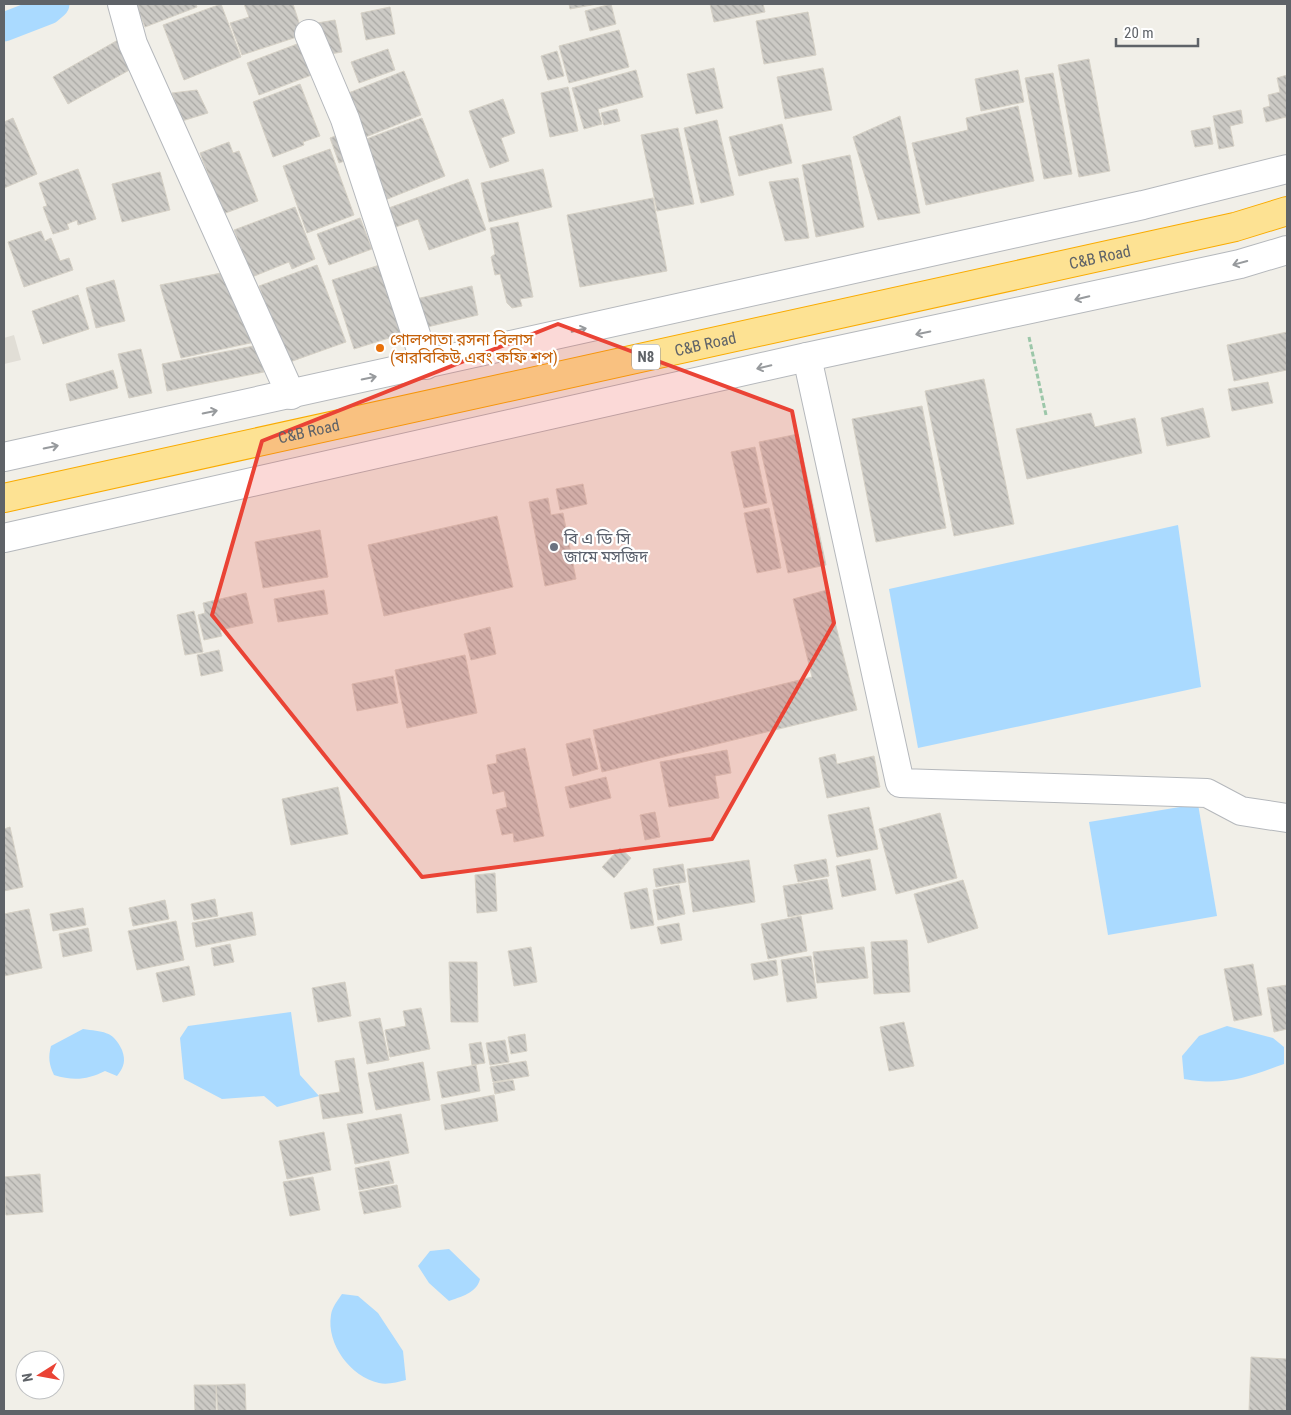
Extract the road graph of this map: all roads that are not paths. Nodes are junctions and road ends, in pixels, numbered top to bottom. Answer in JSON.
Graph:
{"nodes":[{"id":1,"x":122,"y":4,"type":"edge"},
{"id":2,"x":309,"y":34,"type":"dead end"},
{"id":3,"x":1287,"y":169,"type":"edge"},
{"id":4,"x":1287,"y":211,"type":"edge"},
{"id":5,"x":1287,"y":250,"type":"edge"},
{"id":6,"x":806,"y":357,"type":"junction"},
{"id":7,"x":426,"y":365,"type":"junction"},
{"id":8,"x":290,"y":395,"type":"junction"},
{"id":9,"x":4,"y":457,"type":"edge"},
{"id":10,"x":4,"y":498,"type":"edge"},
{"id":11,"x":4,"y":538,"type":"edge"},
{"id":12,"x":1287,"y":818,"type":"edge"}],
"edges":[{"from":1,"to":8,"type":"street"},
{"from":2,"to":7,"type":"street"},
{"from":7,"to":3,"type":"street","one_way":true},
{"from":4,"to":10,"type":"highway","name":"C&B Road","number":"N8"},
{"from":5,"to":6,"type":"street","one_way":true},
{"from":6,"to":11,"type":"street","one_way":true},
{"from":6,"to":12,"type":"street"},
{"from":8,"to":7,"type":"street","one_way":true},
{"from":9,"to":8,"type":"street","one_way":true}]}
